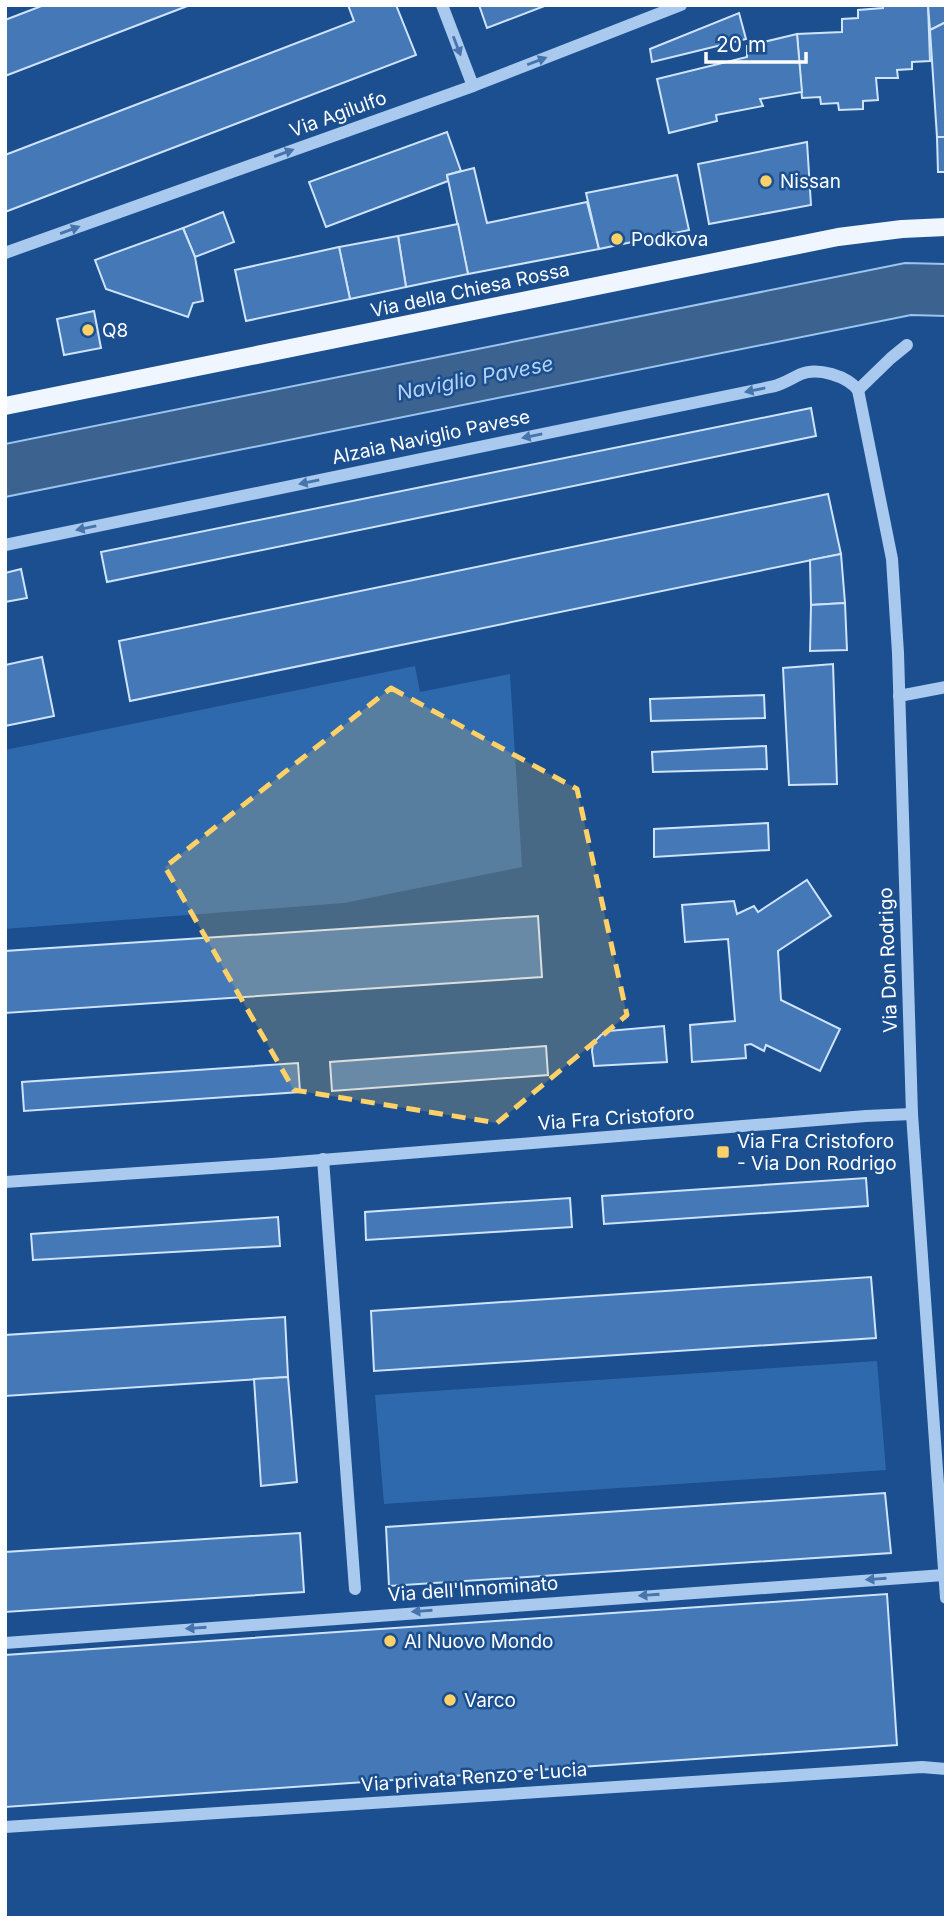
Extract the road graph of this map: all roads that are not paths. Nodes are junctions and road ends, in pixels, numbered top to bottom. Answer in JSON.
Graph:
{"nodes":[{"id":1,"x":442,"y":5,"type":"edge"},
{"id":2,"x":681,"y":5,"type":"edge"},
{"id":3,"x":473,"y":86,"type":"junction"},
{"id":4,"x":946,"y":227,"type":"edge"},
{"id":5,"x":5,"y":253,"type":"edge"},
{"id":6,"x":908,"y":345,"type":"dead end"},
{"id":7,"x":858,"y":390,"type":"junction"},
{"id":8,"x":5,"y":406,"type":"edge"},
{"id":9,"x":5,"y":545,"type":"edge"},
{"id":10,"x":946,"y":687,"type":"edge"},
{"id":11,"x":899,"y":696,"type":"junction"},
{"id":12,"x":912,"y":1114,"type":"junction"},
{"id":13,"x":323,"y":1159,"type":"junction"},
{"id":14,"x":5,"y":1182,"type":"edge"},
{"id":15,"x":944,"y":1575,"type":"edge"},
{"id":16,"x":355,"y":1589,"type":"dead end"},
{"id":17,"x":946,"y":1598,"type":"edge"},
{"id":18,"x":5,"y":1643,"type":"edge"},
{"id":19,"x":946,"y":1769,"type":"edge"},
{"id":20,"x":5,"y":1827,"type":"edge"}],
"edges":[{"from":1,"to":3,"type":"street","one_way":true},
{"from":3,"to":2,"type":"street","name":"Via Agilulfo","one_way":true},
{"from":5,"to":3,"type":"street","name":"Via Agilulfo","one_way":true},
{"from":4,"to":8,"type":"main road","name":"Via della Chiesa Rossa"},
{"from":6,"to":7,"type":"street"},
{"from":7,"to":9,"type":"street","name":"Alzaia Naviglio Pavese","one_way":true},
{"from":7,"to":11,"type":"street","name":"Via Don Rodrigo"},
{"from":10,"to":11,"type":"street"},
{"from":11,"to":12,"type":"street","name":"Via Don Rodrigo"},
{"from":12,"to":13,"type":"street","name":"Via Fra Cristoforo"},
{"from":12,"to":15,"type":"street","name":"Via Don Rodrigo"},
{"from":13,"to":14,"type":"street","name":"Via Fra Cristoforo"},
{"from":13,"to":16,"type":"street"},
{"from":15,"to":17,"type":"street","name":"Via Don Rodrigo"},
{"from":15,"to":18,"type":"street","name":"Via dell'Innominato","one_way":true},
{"from":19,"to":20,"type":"street","name":"Via privata Renzo e Lucia"}]}
